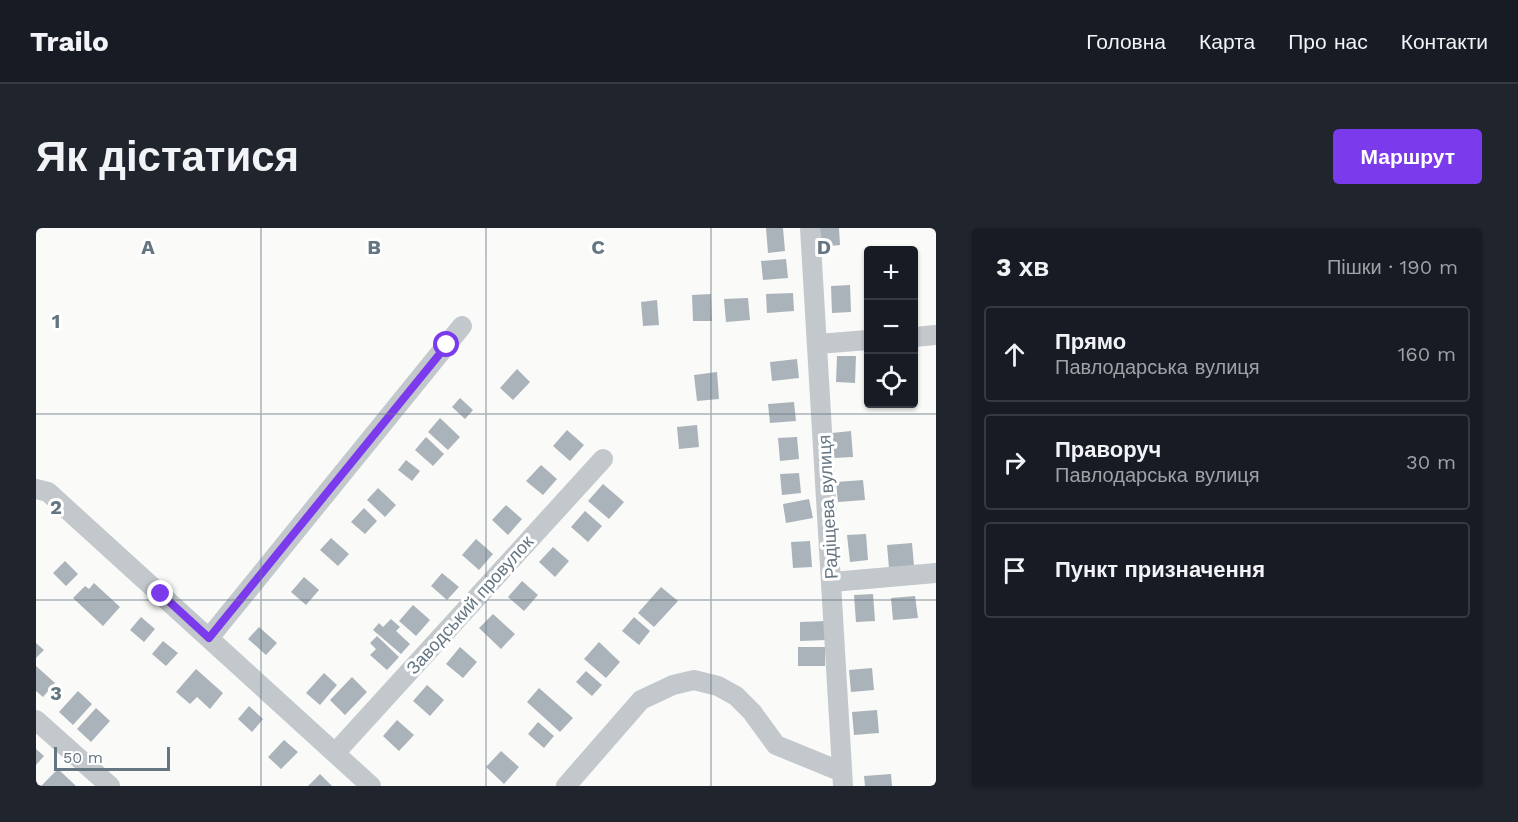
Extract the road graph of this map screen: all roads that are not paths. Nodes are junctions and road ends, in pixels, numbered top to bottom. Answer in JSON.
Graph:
{"nodes":[{"id":1,"x":810,"y":228,"type":"edge"},
{"id":2,"x":462,"y":326,"type":"dead end"},
{"id":3,"x":936,"y":335,"type":"edge"},
{"id":4,"x":918,"y":337,"type":"edge"},
{"id":5,"x":864,"y":340,"type":"edge"},
{"id":6,"x":818,"y":344,"type":"junction"},
{"id":7,"x":603,"y":459,"type":"dead end"},
{"id":8,"x":42,"y":490,"type":"edge"},
{"id":9,"x":936,"y":573,"type":"edge"},
{"id":10,"x":832,"y":582,"type":"junction"},
{"id":11,"x":209,"y":638,"type":"junction"},
{"id":12,"x":36,"y":720,"type":"edge"},
{"id":13,"x":336,"y":752,"type":"junction"},
{"id":14,"x":843,"y":779,"type":"edge"},
{"id":15,"x":110,"y":786,"type":"edge"},
{"id":16,"x":371,"y":786,"type":"edge"},
{"id":17,"x":566,"y":786,"type":"edge"}],
"edges":[{"from":1,"to":6,"type":"street","name":"Радіщева вулиця"},
{"from":2,"to":11,"type":"street"},
{"from":3,"to":4,"type":"street"},
{"from":5,"to":6,"type":"street"},
{"from":6,"to":10,"type":"street","name":"Радіщева вулиця"},
{"from":7,"to":13,"type":"street","name":"Заводський провулок"},
{"from":8,"to":11,"type":"street"},
{"from":9,"to":10,"type":"street"},
{"from":10,"to":14,"type":"street","name":"Радіщева вулиця"},
{"from":11,"to":13,"type":"street"},
{"from":12,"to":15,"type":"street"},
{"from":13,"to":16,"type":"street"},
{"from":14,"to":17,"type":"street"}]}
